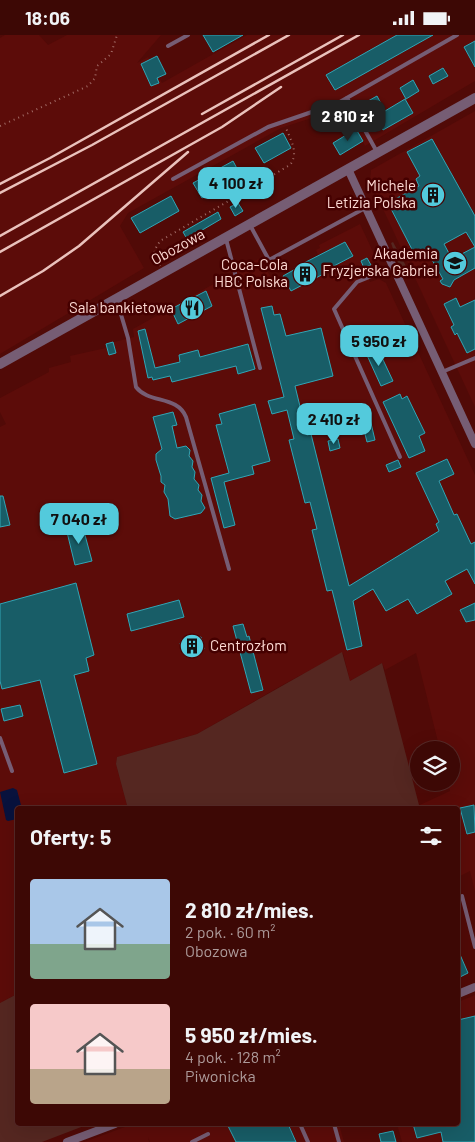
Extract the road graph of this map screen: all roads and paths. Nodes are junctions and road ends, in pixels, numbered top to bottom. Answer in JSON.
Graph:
{"nodes":[{"id":1,"x":117,"y":35,"type":"edge"},
{"id":2,"x":188,"y":35,"type":"edge"},
{"id":3,"x":457,"y":35,"type":"edge"},
{"id":4,"x":168,"y":46,"type":"dead end"},
{"id":5,"x":347,"y":98,"type":"junction"},
{"id":6,"x":475,"y":98,"type":"edge"},
{"id":7,"x":284,"y":121,"type":"junction"},
{"id":8,"x":0,"y":126,"type":"edge"},
{"id":9,"x":377,"y":152,"type":"junction"},
{"id":10,"x":348,"y":169,"type":"junction"},
{"id":11,"x":173,"y":179,"type":"dead end"},
{"id":12,"x":366,"y":207,"type":"junction"},
{"id":13,"x":249,"y":224,"type":"junction"},
{"id":14,"x":226,"y":237,"type":"junction"},
{"id":15,"x":394,"y":267,"type":"junction"},
{"id":16,"x":163,"y":272,"type":"junction"},
{"id":17,"x":116,"y":299,"type":"junction"},
{"id":18,"x":475,"y":358,"type":"edge"},
{"id":19,"x":0,"y":364,"type":"edge"},
{"id":20,"x":260,"y":368,"type":"dead end"},
{"id":21,"x":442,"y":372,"type":"junction"},
{"id":22,"x":475,"y":444,"type":"edge"},
{"id":23,"x":400,"y":457,"type":"dead end"},
{"id":24,"x":229,"y":569,"type":"dead end"},
{"id":25,"x":0,"y":738,"type":"edge"},
{"id":26,"x":12,"y":771,"type":"dead end"},
{"id":27,"x":460,"y":897,"type":"edge"},
{"id":28,"x":475,"y":947,"type":"edge"},
{"id":29,"x":475,"y":987,"type":"edge"},
{"id":30,"x":460,"y":993,"type":"edge"},
{"id":31,"x":111,"y":1126,"type":"edge"},
{"id":32,"x":301,"y":1126,"type":"edge"},
{"id":33,"x":335,"y":1126,"type":"edge"},
{"id":34,"x":208,"y":1134,"type":"dead end"},
{"id":35,"x":89,"y":1138,"type":"edge"},
{"id":36,"x":67,"y":1142,"type":"edge"},
{"id":37,"x":192,"y":1142,"type":"edge"},
{"id":38,"x":308,"y":1142,"type":"edge"},
{"id":39,"x":339,"y":1142,"type":"edge"}],
"edges":[{"from":1,"to":8,"type":"path"},
{"from":2,"to":4,"type":"lane"},
{"from":3,"to":5,"type":"lane"},
{"from":5,"to":7,"type":"lane"},
{"from":5,"to":9,"type":"lane"},
{"from":6,"to":9,"type":"street","name":"Obozowa"},
{"from":7,"to":11,"type":"lane"},
{"from":7,"to":16,"type":"path"},
{"from":9,"to":10,"type":"street","name":"Obozowa"},
{"from":10,"to":12,"type":"street"},
{"from":10,"to":13,"type":"street","name":"Obozowa"},
{"from":12,"to":13,"type":"lane"},
{"from":12,"to":15,"type":"street"},
{"from":13,"to":14,"type":"street","name":"Obozowa"},
{"from":14,"to":16,"type":"street","name":"Obozowa"},
{"from":14,"to":20,"type":"lane"},
{"from":15,"to":21,"type":"street"},
{"from":15,"to":23,"type":"lane"},
{"from":16,"to":17,"type":"street","name":"Obozowa"},
{"from":17,"to":19,"type":"street","name":"Obozowa"},
{"from":17,"to":24,"type":"lane"},
{"from":18,"to":21,"type":"lane"},
{"from":21,"to":22,"type":"street"},
{"from":25,"to":26,"type":"lane"},
{"from":27,"to":28,"type":"lane"},
{"from":29,"to":30,"type":"street"},
{"from":31,"to":35,"type":"street"},
{"from":32,"to":38,"type":"lane"},
{"from":33,"to":39,"type":"lane"},
{"from":34,"to":37,"type":"lane"},
{"from":35,"to":36,"type":"street"}]}
